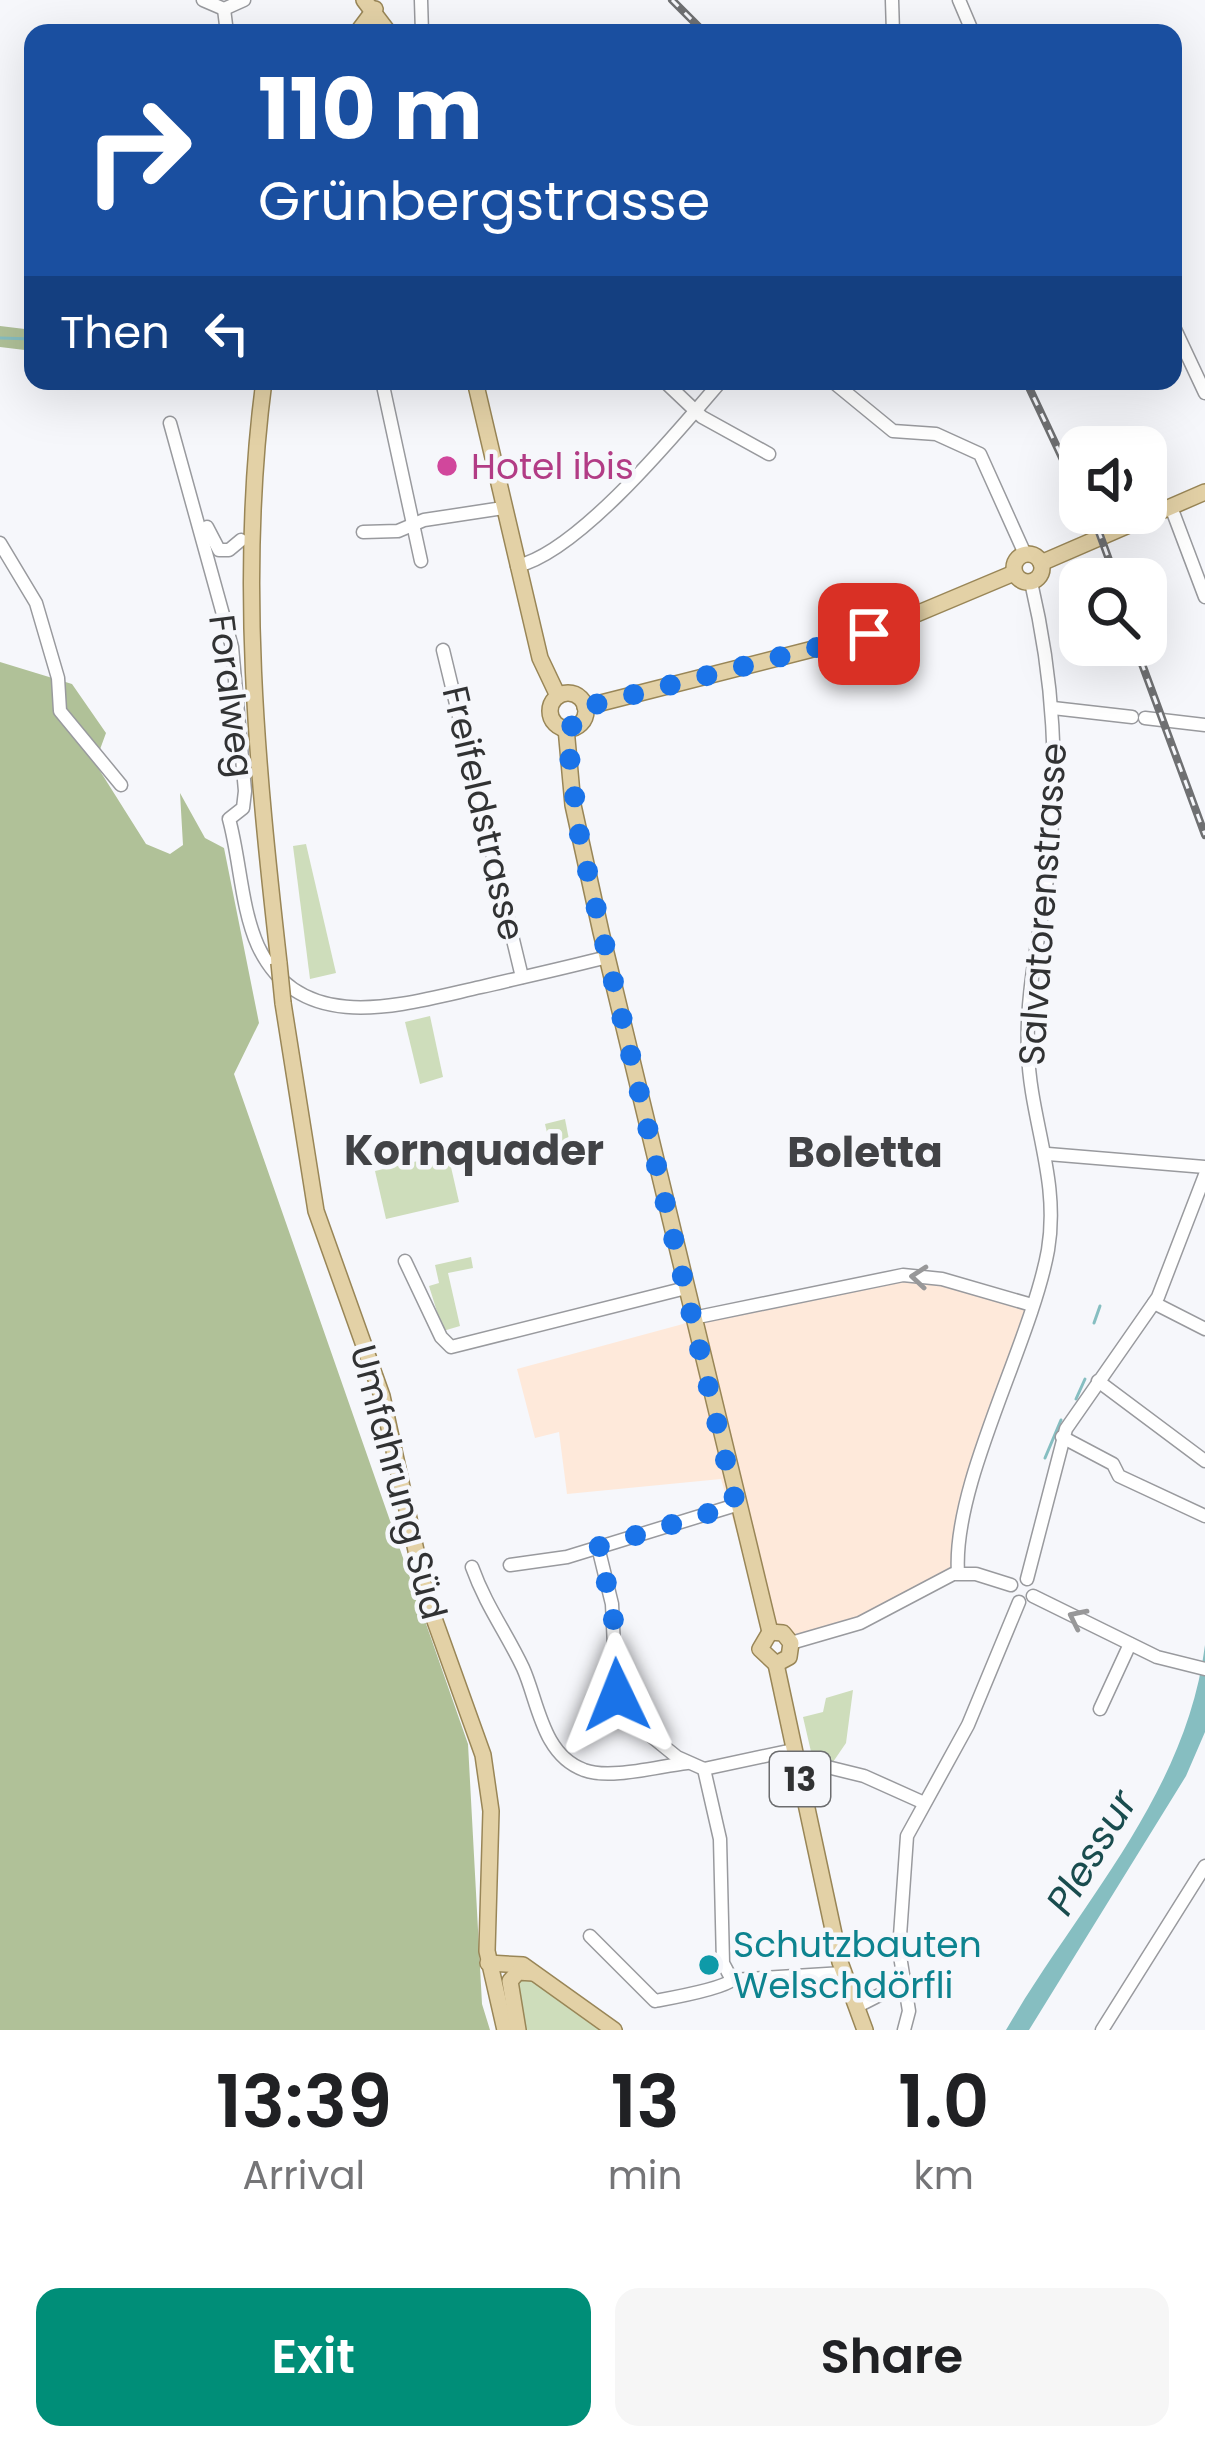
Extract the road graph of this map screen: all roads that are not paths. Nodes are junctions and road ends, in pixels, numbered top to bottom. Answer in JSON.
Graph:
{"nodes":[{"id":1,"x":203,"y":0,"type":"edge"},
{"id":2,"x":244,"y":0,"type":"edge"},
{"id":3,"x":224,"y":9,"type":"junction"},
{"id":4,"x":226,"y":24,"type":"edge"},
{"id":5,"x":1182,"y":344,"type":"edge"},
{"id":6,"x":263,"y":390,"type":"edge"},
{"id":7,"x":384,"y":390,"type":"edge"},
{"id":8,"x":477,"y":390,"type":"edge"},
{"id":9,"x":674,"y":390,"type":"edge"},
{"id":10,"x":713,"y":390,"type":"edge"},
{"id":11,"x":843,"y":390,"type":"edge"},
{"id":12,"x":1205,"y":393,"type":"edge"},
{"id":13,"x":695,"y":410,"type":"junction"},
{"id":14,"x":170,"y":423,"type":"dead end"},
{"id":15,"x":769,"y":454,"type":"dead end"},
{"id":16,"x":1205,"y":492,"type":"edge"},
{"id":17,"x":1171,"y":506,"type":"junction"},
{"id":18,"x":503,"y":508,"type":"junction"},
{"id":19,"x":199,"y":519,"type":"junction"},
{"id":20,"x":416,"y":524,"type":"junction"},
{"id":21,"x":363,"y":532,"type":"dead end"},
{"id":22,"x":241,"y":540,"type":"dead end"},
{"id":23,"x":0,"y":543,"type":"edge"},
{"id":24,"x":1025,"y":554,"type":"junction"},
{"id":25,"x":421,"y":561,"type":"dead end"},
{"id":26,"x":1041,"y":562,"type":"junction"},
{"id":27,"x":517,"y":566,"type":"junction"},
{"id":28,"x":1014,"y":573,"type":"junction"},
{"id":29,"x":1031,"y":582,"type":"junction"},
{"id":30,"x":1205,"y":597,"type":"edge"},
{"id":31,"x":443,"y":650,"type":"dead end"},
{"id":32,"x":558,"y":696,"type":"junction"},
{"id":33,"x":585,"y":707,"type":"junction"},
{"id":34,"x":1053,"y":708,"type":"junction"},
{"id":35,"x":1205,"y":725,"type":"edge"},
{"id":36,"x":566,"y":728,"type":"junction"},
{"id":37,"x":121,"y":785,"type":"dead end"},
{"id":38,"x":607,"y":957,"type":"junction"},
{"id":39,"x":522,"y":977,"type":"junction"},
{"id":40,"x":1048,"y":1154,"type":"junction"},
{"id":41,"x":1205,"y":1171,"type":"edge"},
{"id":42,"x":405,"y":1261,"type":"dead end"},
{"id":43,"x":686,"y":1288,"type":"junction"},
{"id":44,"x":1154,"y":1303,"type":"junction"},
{"id":45,"x":1033,"y":1305,"type":"junction"},
{"id":46,"x":693,"y":1318,"type":"junction"},
{"id":47,"x":1205,"y":1329,"type":"edge"},
{"id":48,"x":1098,"y":1381,"type":"junction"},
{"id":49,"x":1062,"y":1437,"type":"junction"},
{"id":50,"x":1205,"y":1460,"type":"edge"},
{"id":51,"x":736,"y":1505,"type":"junction"},
{"id":52,"x":1205,"y":1516,"type":"edge"},
{"id":53,"x":598,"y":1547,"type":"junction"},
{"id":54,"x":510,"y":1565,"type":"dead end"},
{"id":55,"x":472,"y":1567,"type":"dead end"},
{"id":56,"x":958,"y":1573,"type":"junction"},
{"id":57,"x":1027,"y":1579,"type":"junction"},
{"id":58,"x":1011,"y":1585,"type":"junction"},
{"id":59,"x":1026,"y":1599,"type":"junction"},
{"id":60,"x":770,"y":1632,"type":"junction"},
{"id":61,"x":791,"y":1643,"type":"junction"},
{"id":62,"x":1130,"y":1643,"type":"junction"},
{"id":63,"x":776,"y":1664,"type":"junction"},
{"id":64,"x":1203,"y":1668,"type":"edge"},
{"id":65,"x":1100,"y":1709,"type":"dead end"},
{"id":66,"x":794,"y":1755,"type":"junction"},
{"id":67,"x":687,"y":1763,"type":"junction"},
{"id":68,"x":704,"y":1768,"type":"junction"},
{"id":69,"x":922,"y":1802,"type":"junction"},
{"id":70,"x":1205,"y":1866,"type":"edge"},
{"id":71,"x":590,"y":1936,"type":"dead end"},
{"id":72,"x":488,"y":1963,"type":"junction"},
{"id":73,"x":532,"y":1973,"type":"junction"},
{"id":74,"x":843,"y":1973,"type":"junction"},
{"id":75,"x":732,"y":1980,"type":"junction"},
{"id":76,"x":903,"y":1983,"type":"junction"},
{"id":77,"x":856,"y":2007,"type":"junction"},
{"id":78,"x":505,"y":2030,"type":"edge"},
{"id":79,"x":518,"y":2030,"type":"edge"},
{"id":80,"x":614,"y":2030,"type":"edge"},
{"id":81,"x":865,"y":2030,"type":"edge"},
{"id":82,"x":904,"y":2030,"type":"edge"},
{"id":83,"x":1102,"y":2030,"type":"edge"}],
"edges":[{"from":1,"to":3,"type":"street"},
{"from":2,"to":3,"type":"street"},
{"from":3,"to":4,"type":"street"},
{"from":5,"to":12,"type":"street"},
{"from":6,"to":72,"type":"main road","name":"Umfahrung Süd","bridge":true},
{"from":7,"to":20,"type":"street"},
{"from":8,"to":18,"type":"main road"},
{"from":9,"to":13,"type":"street"},
{"from":10,"to":13,"type":"street"},
{"from":11,"to":24,"type":"street"},
{"from":13,"to":15,"type":"street"},
{"from":13,"to":27,"type":"street"},
{"from":14,"to":19,"type":"street","name":"Foralweg"},
{"from":16,"to":17,"type":"main road"},
{"from":17,"to":26,"type":"main road"},
{"from":17,"to":30,"type":"street"},
{"from":18,"to":20,"type":"street"},
{"from":18,"to":27,"type":"main road"},
{"from":19,"to":22,"type":"street"},
{"from":19,"to":39,"type":"street","name":"Foralweg"},
{"from":20,"to":21,"type":"street"},
{"from":20,"to":25,"type":"street"},
{"from":23,"to":37,"type":"street"},
{"from":24,"to":26,"type":"main road"},
{"from":24,"to":28,"type":"main road"},
{"from":26,"to":29,"type":"main road"},
{"from":27,"to":32,"type":"main road"},
{"from":28,"to":29,"type":"main road"},
{"from":28,"to":33,"type":"main road"},
{"from":29,"to":34,"type":"street","name":"Salvatorenstrasse"},
{"from":31,"to":39,"type":"street","name":"Freifeldstrasse"},
{"from":32,"to":33,"type":"main road"},
{"from":32,"to":36,"type":"main road"},
{"from":33,"to":36,"type":"main road"},
{"from":34,"to":35,"type":"street"},
{"from":34,"to":40,"type":"street","name":"Salvatorenstrasse"},
{"from":36,"to":38,"type":"main road"},
{"from":38,"to":39,"type":"street","name":"Foralweg"},
{"from":38,"to":43,"type":"main road"},
{"from":40,"to":41,"type":"street"},
{"from":40,"to":45,"type":"street","name":"Salvatorenstrasse"},
{"from":41,"to":44,"type":"street"},
{"from":42,"to":43,"type":"street"},
{"from":43,"to":46,"type":"main road"},
{"from":44,"to":47,"type":"street"},
{"from":44,"to":48,"type":"street"},
{"from":45,"to":46,"type":"street","one_way":true},
{"from":45,"to":56,"type":"street","name":"Salvatorenstrasse"},
{"from":46,"to":51,"type":"main road"},
{"from":48,"to":49,"type":"street"},
{"from":48,"to":50,"type":"street"},
{"from":49,"to":52,"type":"street"},
{"from":49,"to":57,"type":"street"},
{"from":51,"to":53,"type":"street"},
{"from":51,"to":60,"type":"main road"},
{"from":53,"to":54,"type":"street"},
{"from":53,"to":67,"type":"street"},
{"from":55,"to":67,"type":"street"},
{"from":56,"to":58,"type":"street"},
{"from":56,"to":61,"type":"street"},
{"from":57,"to":58,"type":"street"},
{"from":57,"to":59,"type":"street"},
{"from":58,"to":59,"type":"street"},
{"from":62,"to":59,"type":"street","one_way":true},
{"from":59,"to":69,"type":"street"},
{"from":60,"to":61,"type":"main road"},
{"from":60,"to":63,"type":"main road"},
{"from":61,"to":63,"type":"main road"},
{"from":62,"to":64,"type":"street"},
{"from":62,"to":65,"type":"street"},
{"from":63,"to":66,"type":"main road","number":"13"},
{"from":66,"to":68,"type":"street"},
{"from":66,"to":69,"type":"street"},
{"from":66,"to":74,"type":"main road","number":"13"},
{"from":67,"to":68,"type":"street"},
{"from":68,"to":75,"type":"street"},
{"from":69,"to":76,"type":"street"},
{"from":70,"to":83,"type":"street"},
{"from":71,"to":75,"type":"street"},
{"from":72,"to":73,"type":"main road"},
{"from":72,"to":78,"type":"main road","name":"Umfahrung Süd"},
{"from":73,"to":79,"type":"main road"},
{"from":73,"to":80,"type":"main road"},
{"from":74,"to":75,"type":"street"},
{"from":74,"to":77,"type":"main road","number":"13"},
{"from":76,"to":77,"type":"street"},
{"from":76,"to":82,"type":"street"},
{"from":77,"to":81,"type":"main road","number":"13"}]}
